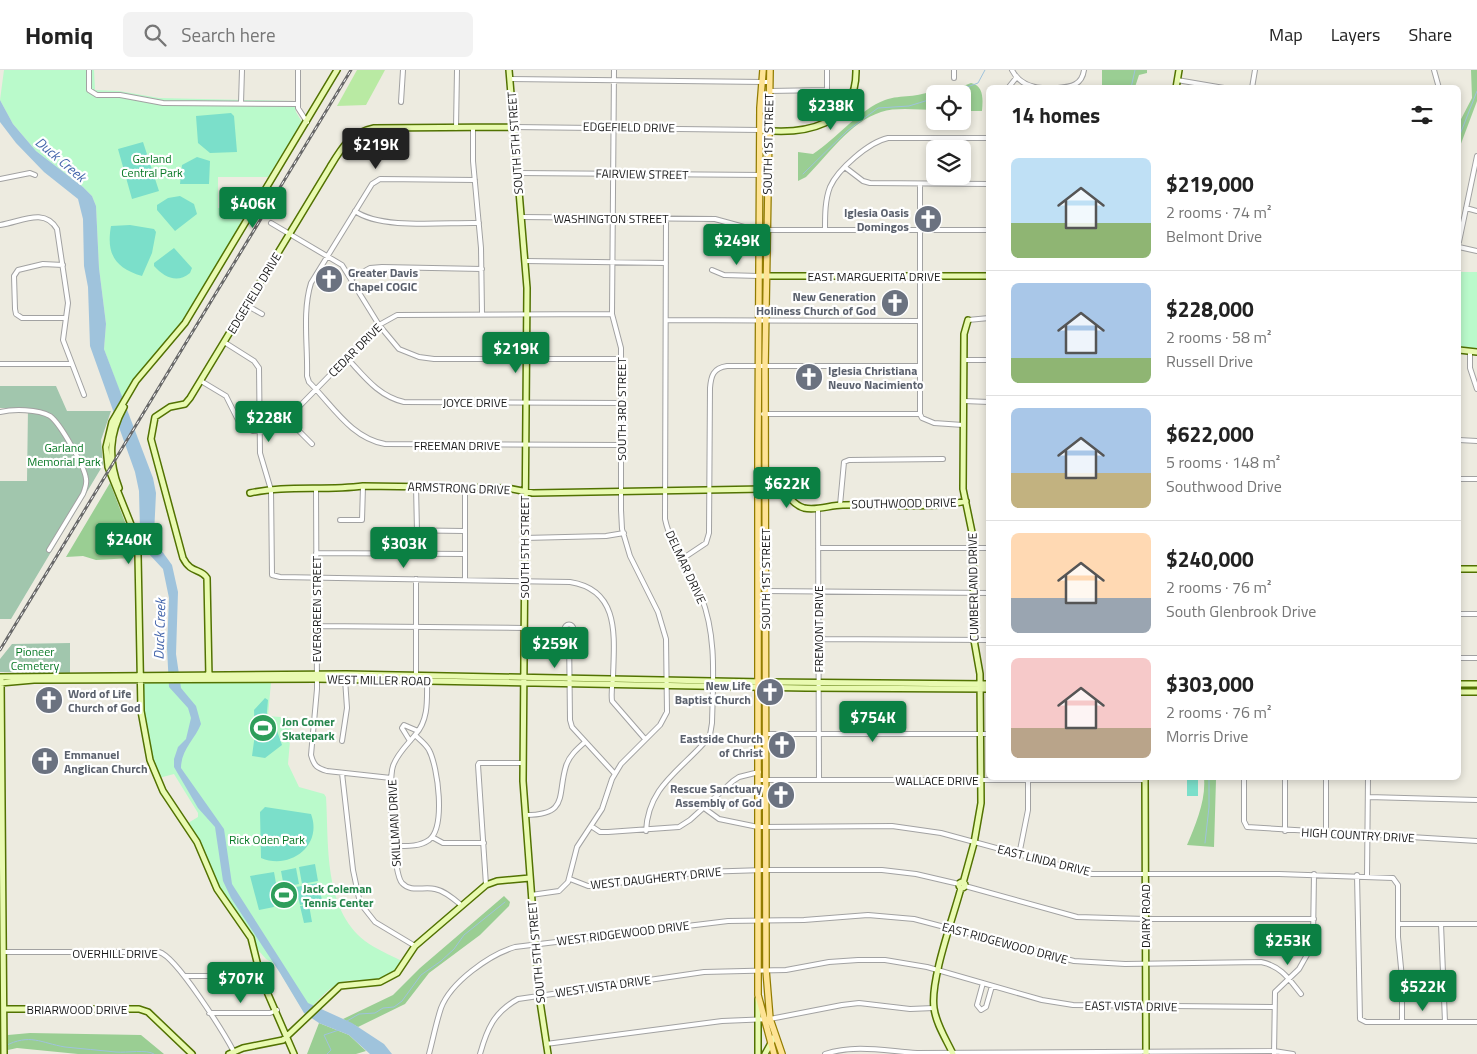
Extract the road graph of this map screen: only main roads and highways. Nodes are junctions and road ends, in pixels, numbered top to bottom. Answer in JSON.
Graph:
{"nodes":[{"id":1,"x":763,"y":70,"type":"edge"},
{"id":2,"x":770,"y":70,"type":"edge"},
{"id":3,"x":763,"y":175,"type":"junction"},
{"id":4,"x":763,"y":276,"type":"junction"},
{"id":5,"x":762,"y":366,"type":"junction"},
{"id":6,"x":761,"y":488,"type":"junction"},
{"id":7,"x":758,"y":539,"type":"junction"},
{"id":8,"x":765,"y":540,"type":"junction"},
{"id":9,"x":758,"y":643,"type":"junction"},
{"id":10,"x":765,"y":643,"type":"junction"},
{"id":11,"x":764,"y":1020,"type":"junction"},
{"id":12,"x":774,"y":1054,"type":"edge"},
{"id":13,"x":782,"y":1054,"type":"edge"}],
"edges":[{"from":1,"to":3,"type":"main road","name":"SOUTH 1ST STREET"},
{"from":2,"to":3,"type":"main road","name":"SOUTH 1ST STREET"},
{"from":3,"to":4,"type":"main road","name":"SOUTH 1ST STREET"},
{"from":3,"to":4,"type":"main road","name":"SOUTH 1ST STREET"},
{"from":4,"to":5,"type":"main road","name":"SOUTH 1ST STREET"},
{"from":5,"to":6,"type":"main road","name":"SOUTH 1ST STREET"},
{"from":5,"to":6,"type":"main road","name":"SOUTH 1ST STREET"},
{"from":6,"to":7,"type":"main road","name":"SOUTH 1ST STREET"},
{"from":6,"to":8,"type":"main road","name":"SOUTH 1ST STREET"},
{"from":7,"to":8,"type":"main road"},
{"from":7,"to":9,"type":"main road","name":"SOUTH 1ST STREET"},
{"from":8,"to":10,"type":"main road","name":"SOUTH 1ST STREET"},
{"from":9,"to":10,"type":"main road"},
{"from":9,"to":11,"type":"main road","name":"SOUTH 1ST STREET"},
{"from":10,"to":11,"type":"main road","name":"SOUTH 1ST STREET"},
{"from":11,"to":12,"type":"main road"},
{"from":11,"to":13,"type":"main road","name":"SOUTH 1ST STREET"}]}
